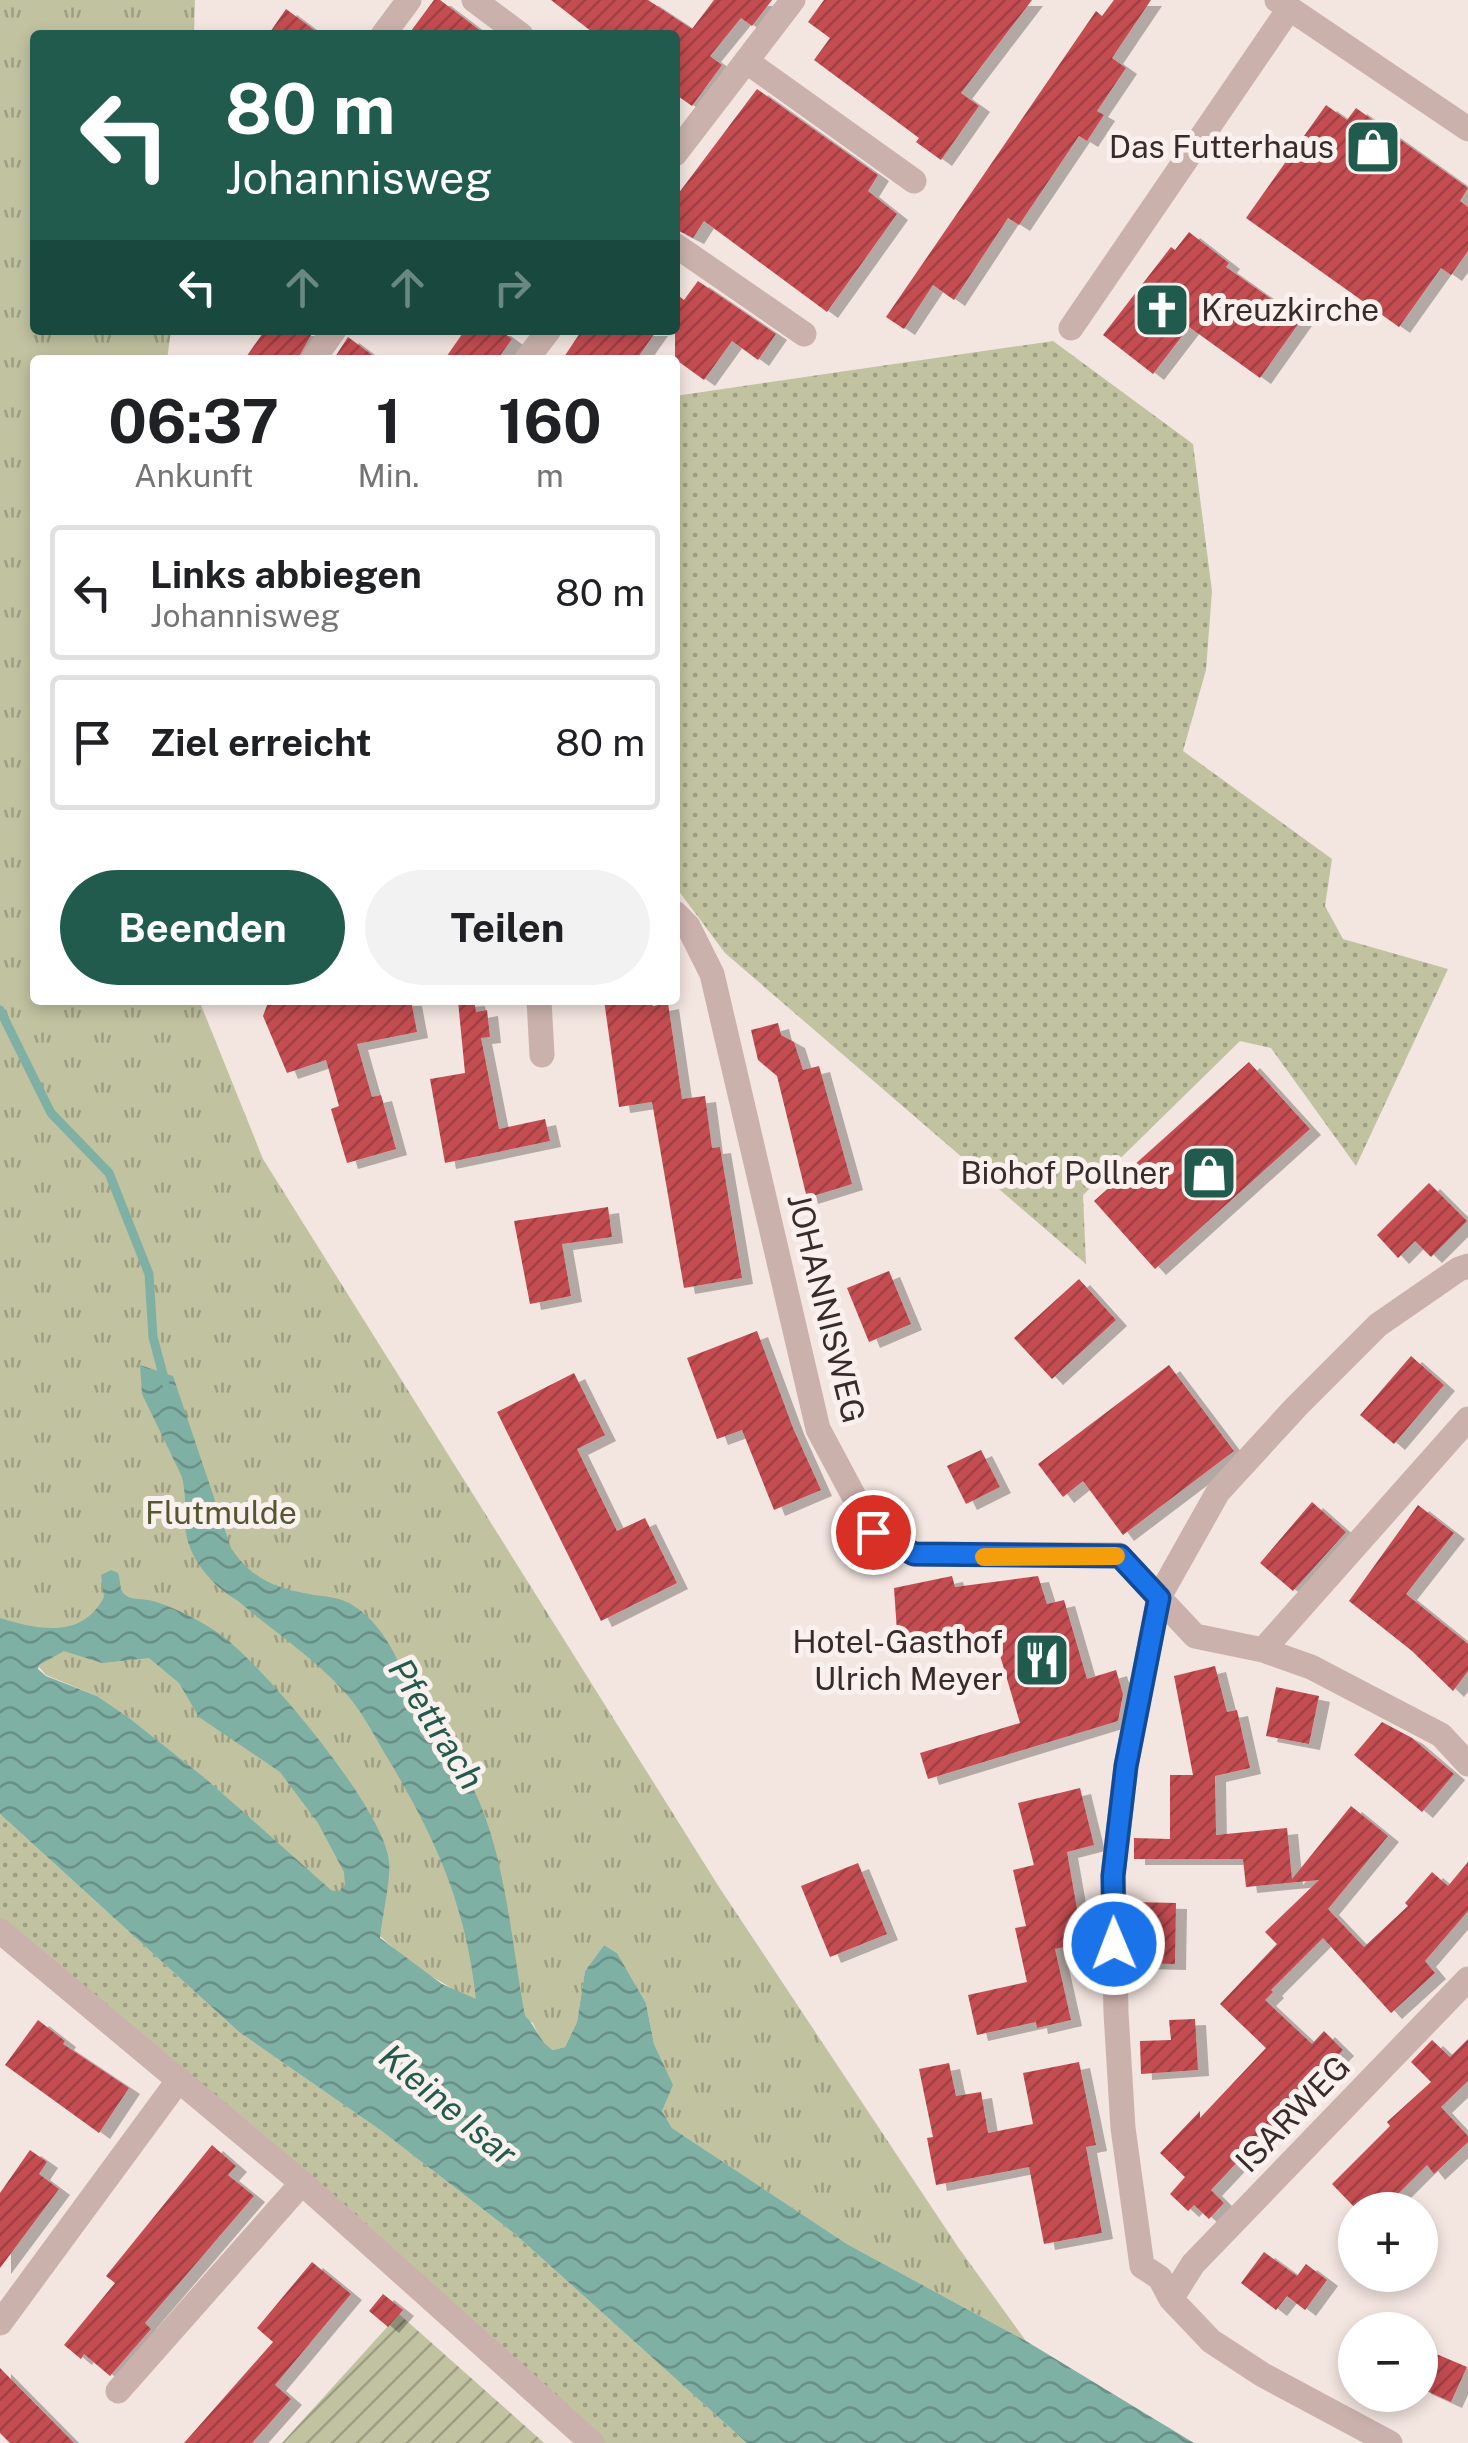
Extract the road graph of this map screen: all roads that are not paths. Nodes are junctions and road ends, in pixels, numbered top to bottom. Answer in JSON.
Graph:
{"nodes":[{"id":1,"x":409,"y":0,"type":"edge"},
{"id":2,"x":474,"y":0,"type":"edge"},
{"id":3,"x":794,"y":0,"type":"edge"},
{"id":4,"x":1283,"y":5,"type":"edge"},
{"id":5,"x":387,"y":30,"type":"edge"},
{"id":6,"x":514,"y":30,"type":"edge"},
{"id":7,"x":746,"y":62,"type":"junction"},
{"id":8,"x":1468,"y":129,"type":"edge"},
{"id":9,"x":680,"y":147,"type":"edge"},
{"id":10,"x":914,"y":181,"type":"dead end"},
{"id":11,"x":680,"y":248,"type":"edge"},
{"id":12,"x":1071,"y":328,"type":"dead end"},
{"id":13,"x":804,"y":334,"type":"dead end"},
{"id":14,"x":545,"y":335,"type":"edge"},
{"id":15,"x":530,"y":355,"type":"edge"},
{"id":16,"x":680,"y":918,"type":"edge"},
{"id":17,"x":540,"y":1005,"type":"edge"},
{"id":18,"x":542,"y":1056,"type":"dead end"},
{"id":19,"x":1468,"y":1266,"type":"edge"},
{"id":20,"x":1468,"y":1419,"type":"edge"},
{"id":21,"x":1159,"y":1598,"type":"junction"},
{"id":22,"x":1263,"y":1650,"type":"junction"},
{"id":23,"x":1468,"y":1764,"type":"edge"},
{"id":24,"x":0,"y":1931,"type":"edge"},
{"id":25,"x":1468,"y":1979,"type":"edge"},
{"id":26,"x":178,"y":2082,"type":"junction"},
{"id":27,"x":302,"y":2183,"type":"junction"},
{"id":28,"x":1171,"y":2299,"type":"junction"},
{"id":29,"x":0,"y":2323,"type":"edge"},
{"id":30,"x":118,"y":2391,"type":"dead end"},
{"id":31,"x":592,"y":2443,"type":"edge"},
{"id":32,"x":1390,"y":2443,"type":"edge"}],
"edges":[{"from":1,"to":5,"type":"street"},
{"from":2,"to":6,"type":"street"},
{"from":3,"to":7,"type":"street"},
{"from":4,"to":8,"type":"street"},
{"from":4,"to":12,"type":"street"},
{"from":7,"to":9,"type":"street"},
{"from":7,"to":10,"type":"street"},
{"from":11,"to":13,"type":"street"},
{"from":14,"to":15,"type":"street"},
{"from":16,"to":21,"type":"street","name":"JOHANNISWEG"},
{"from":17,"to":18,"type":"street"},
{"from":19,"to":21,"type":"street"},
{"from":20,"to":22,"type":"street"},
{"from":21,"to":22,"type":"street","name":"JOHANNISWEG"},
{"from":21,"to":28,"type":"street"},
{"from":22,"to":23,"type":"street","name":"JOHANNISWEG"},
{"from":24,"to":26,"type":"street"},
{"from":25,"to":28,"type":"street","name":"ISARWEG"},
{"from":26,"to":27,"type":"street"},
{"from":26,"to":29,"type":"street"},
{"from":27,"to":30,"type":"street"},
{"from":27,"to":31,"type":"street"},
{"from":28,"to":32,"type":"street"}]}
